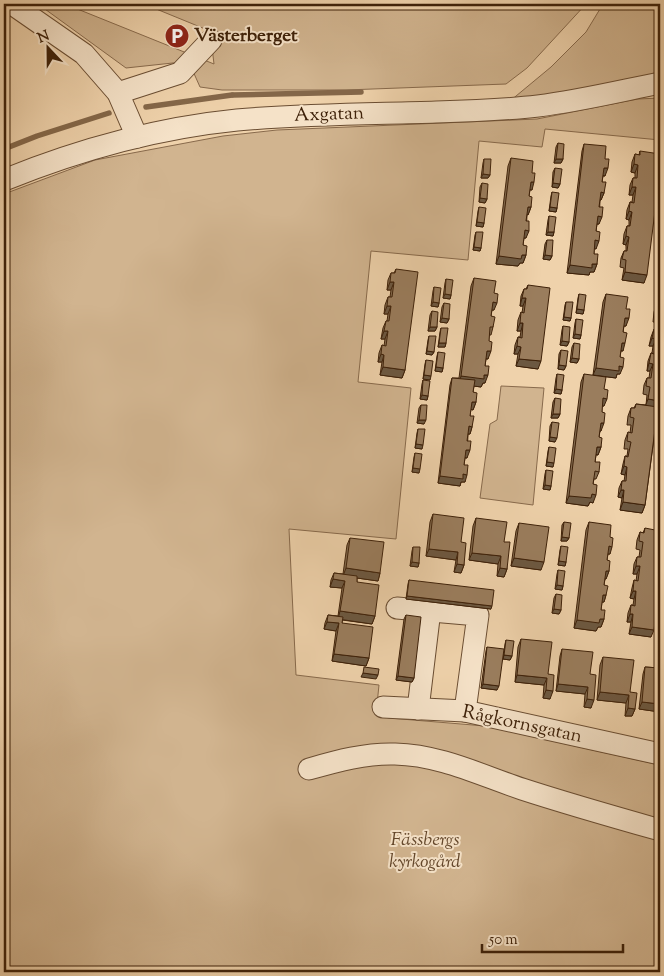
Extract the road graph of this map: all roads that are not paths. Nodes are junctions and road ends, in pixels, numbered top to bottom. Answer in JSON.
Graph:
{"nodes":[{"id":1,"x":12,"y":4,"type":"edge"},
{"id":2,"x":211,"y":40,"type":"dead end"},
{"id":3,"x":660,"y":83,"type":"edge"},
{"id":4,"x":118,"y":93,"type":"junction"},
{"id":5,"x":138,"y":136,"type":"junction"},
{"id":6,"x":4,"y":180,"type":"edge"},
{"id":7,"x":397,"y":608,"type":"dead end"},
{"id":8,"x":430,"y":610,"type":"junction"},
{"id":9,"x":383,"y":707,"type":"dead end"},
{"id":10,"x":418,"y":709,"type":"junction"},
{"id":11,"x":465,"y":711,"type":"junction"},
{"id":12,"x":660,"y":754,"type":"edge"},
{"id":13,"x":309,"y":769,"type":"dead end"},
{"id":14,"x":660,"y":830,"type":"edge"}],
"edges":[{"from":1,"to":4,"type":"street"},
{"from":2,"to":4,"type":"street"},
{"from":3,"to":5,"type":"street","name":"Axgatan"},
{"from":4,"to":5,"type":"street"},
{"from":5,"to":6,"type":"street","name":"Axgatan"},
{"from":7,"to":8,"type":"street"},
{"from":8,"to":10,"type":"street"},
{"from":8,"to":11,"type":"street"},
{"from":9,"to":10,"type":"street","name":"Rågkornsgatan"},
{"from":10,"to":11,"type":"street","name":"Rågkornsgatan"},
{"from":11,"to":12,"type":"street","name":"Rågkornsgatan"},
{"from":13,"to":14,"type":"street"}]}
